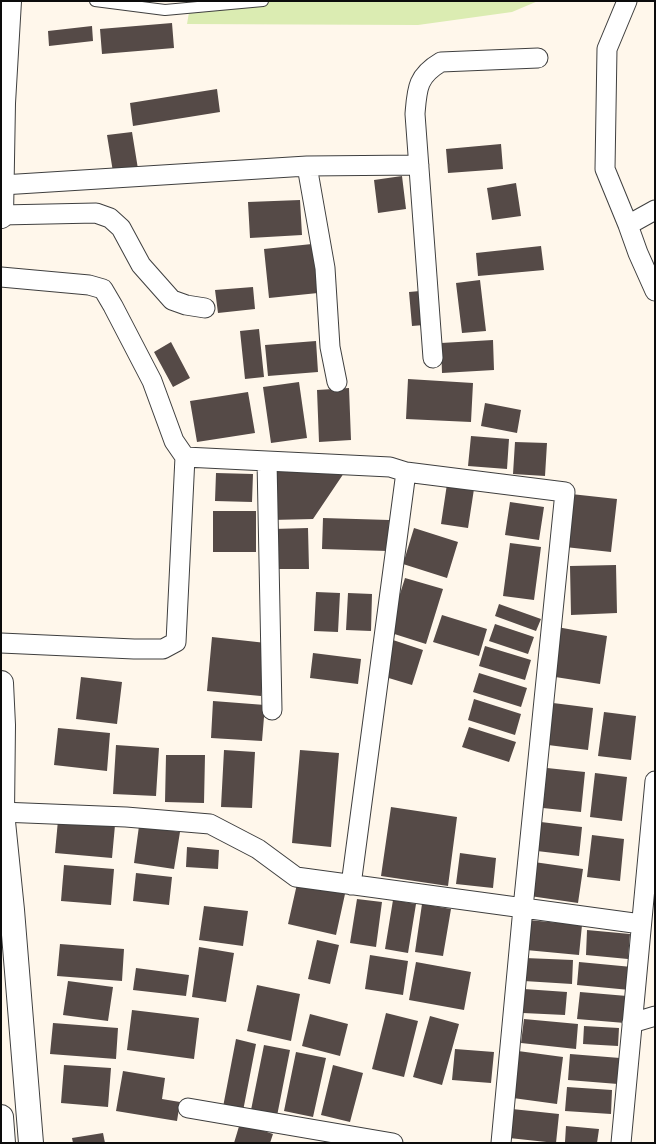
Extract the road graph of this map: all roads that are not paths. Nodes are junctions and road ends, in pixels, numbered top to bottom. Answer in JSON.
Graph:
{"nodes":[{"id":1,"x":9,"y":1,"type":"edge"},
{"id":2,"x":95,"y":1,"type":"edge"},
{"id":3,"x":263,"y":1,"type":"edge"},
{"id":4,"x":627,"y":1,"type":"edge"},
{"id":5,"x":538,"y":58,"type":"dead end"},
{"id":6,"x":419,"y":165,"type":"junction"},
{"id":7,"x":307,"y":166,"type":"junction"},
{"id":8,"x":2,"y":186,"type":"edge"},
{"id":9,"x":655,"y":210,"type":"edge"},
{"id":10,"x":1,"y":216,"type":"edge"},
{"id":11,"x":628,"y":225,"type":"junction"},
{"id":12,"x":1,"y":277,"type":"edge"},
{"id":13,"x":655,"y":291,"type":"edge"},
{"id":14,"x":205,"y":308,"type":"dead end"},
{"id":15,"x":433,"y":358,"type":"dead end"},
{"id":16,"x":337,"y":382,"type":"dead end"},
{"id":17,"x":185,"y":457,"type":"junction"},
{"id":18,"x":267,"y":461,"type":"junction"},
{"id":19,"x":406,"y":472,"type":"junction"},
{"id":20,"x":1,"y":643,"type":"edge"},
{"id":21,"x":1,"y":683,"type":"edge"},
{"id":22,"x":272,"y":710,"type":"dead end"},
{"id":23,"x":655,"y":781,"type":"edge"},
{"id":24,"x":654,"y":786,"type":"edge"},
{"id":25,"x":2,"y":812,"type":"edge"},
{"id":26,"x":351,"y":885,"type":"junction"},
{"id":27,"x":523,"y":908,"type":"junction"},
{"id":28,"x":641,"y":924,"type":"junction"},
{"id":29,"x":655,"y":1016,"type":"edge"},
{"id":30,"x":632,"y":1023,"type":"junction"},
{"id":31,"x":188,"y":1108,"type":"dead end"},
{"id":32,"x":1,"y":1117,"type":"edge"},
{"id":33,"x":4,"y":1143,"type":"edge"},
{"id":34,"x":31,"y":1143,"type":"edge"},
{"id":35,"x":393,"y":1143,"type":"edge"},
{"id":36,"x":501,"y":1143,"type":"edge"},
{"id":37,"x":621,"y":1143,"type":"edge"}],
"edges":[{"from":1,"to":8,"type":"street"},
{"from":2,"to":3,"type":"lane"},
{"from":4,"to":11,"type":"street"},
{"from":5,"to":6,"type":"street"},
{"from":6,"to":7,"type":"street"},
{"from":6,"to":15,"type":"street"},
{"from":7,"to":8,"type":"street"},
{"from":7,"to":16,"type":"street"},
{"from":8,"to":10,"type":"street"},
{"from":9,"to":11,"type":"street"},
{"from":10,"to":14,"type":"street"},
{"from":11,"to":13,"type":"street"},
{"from":12,"to":17,"type":"street"},
{"from":17,"to":18,"type":"street"},
{"from":17,"to":20,"type":"street"},
{"from":18,"to":19,"type":"street"},
{"from":18,"to":22,"type":"street"},
{"from":19,"to":26,"type":"street"},
{"from":19,"to":27,"type":"street"},
{"from":21,"to":25,"type":"street"},
{"from":23,"to":24,"type":"street"},
{"from":24,"to":28,"type":"street"},
{"from":25,"to":26,"type":"street"},
{"from":25,"to":34,"type":"street"},
{"from":26,"to":27,"type":"street"},
{"from":27,"to":28,"type":"street"},
{"from":27,"to":36,"type":"street"},
{"from":28,"to":30,"type":"street"},
{"from":29,"to":30,"type":"street"},
{"from":30,"to":37,"type":"street"},
{"from":31,"to":35,"type":"street"},
{"from":32,"to":33,"type":"street"}]}
